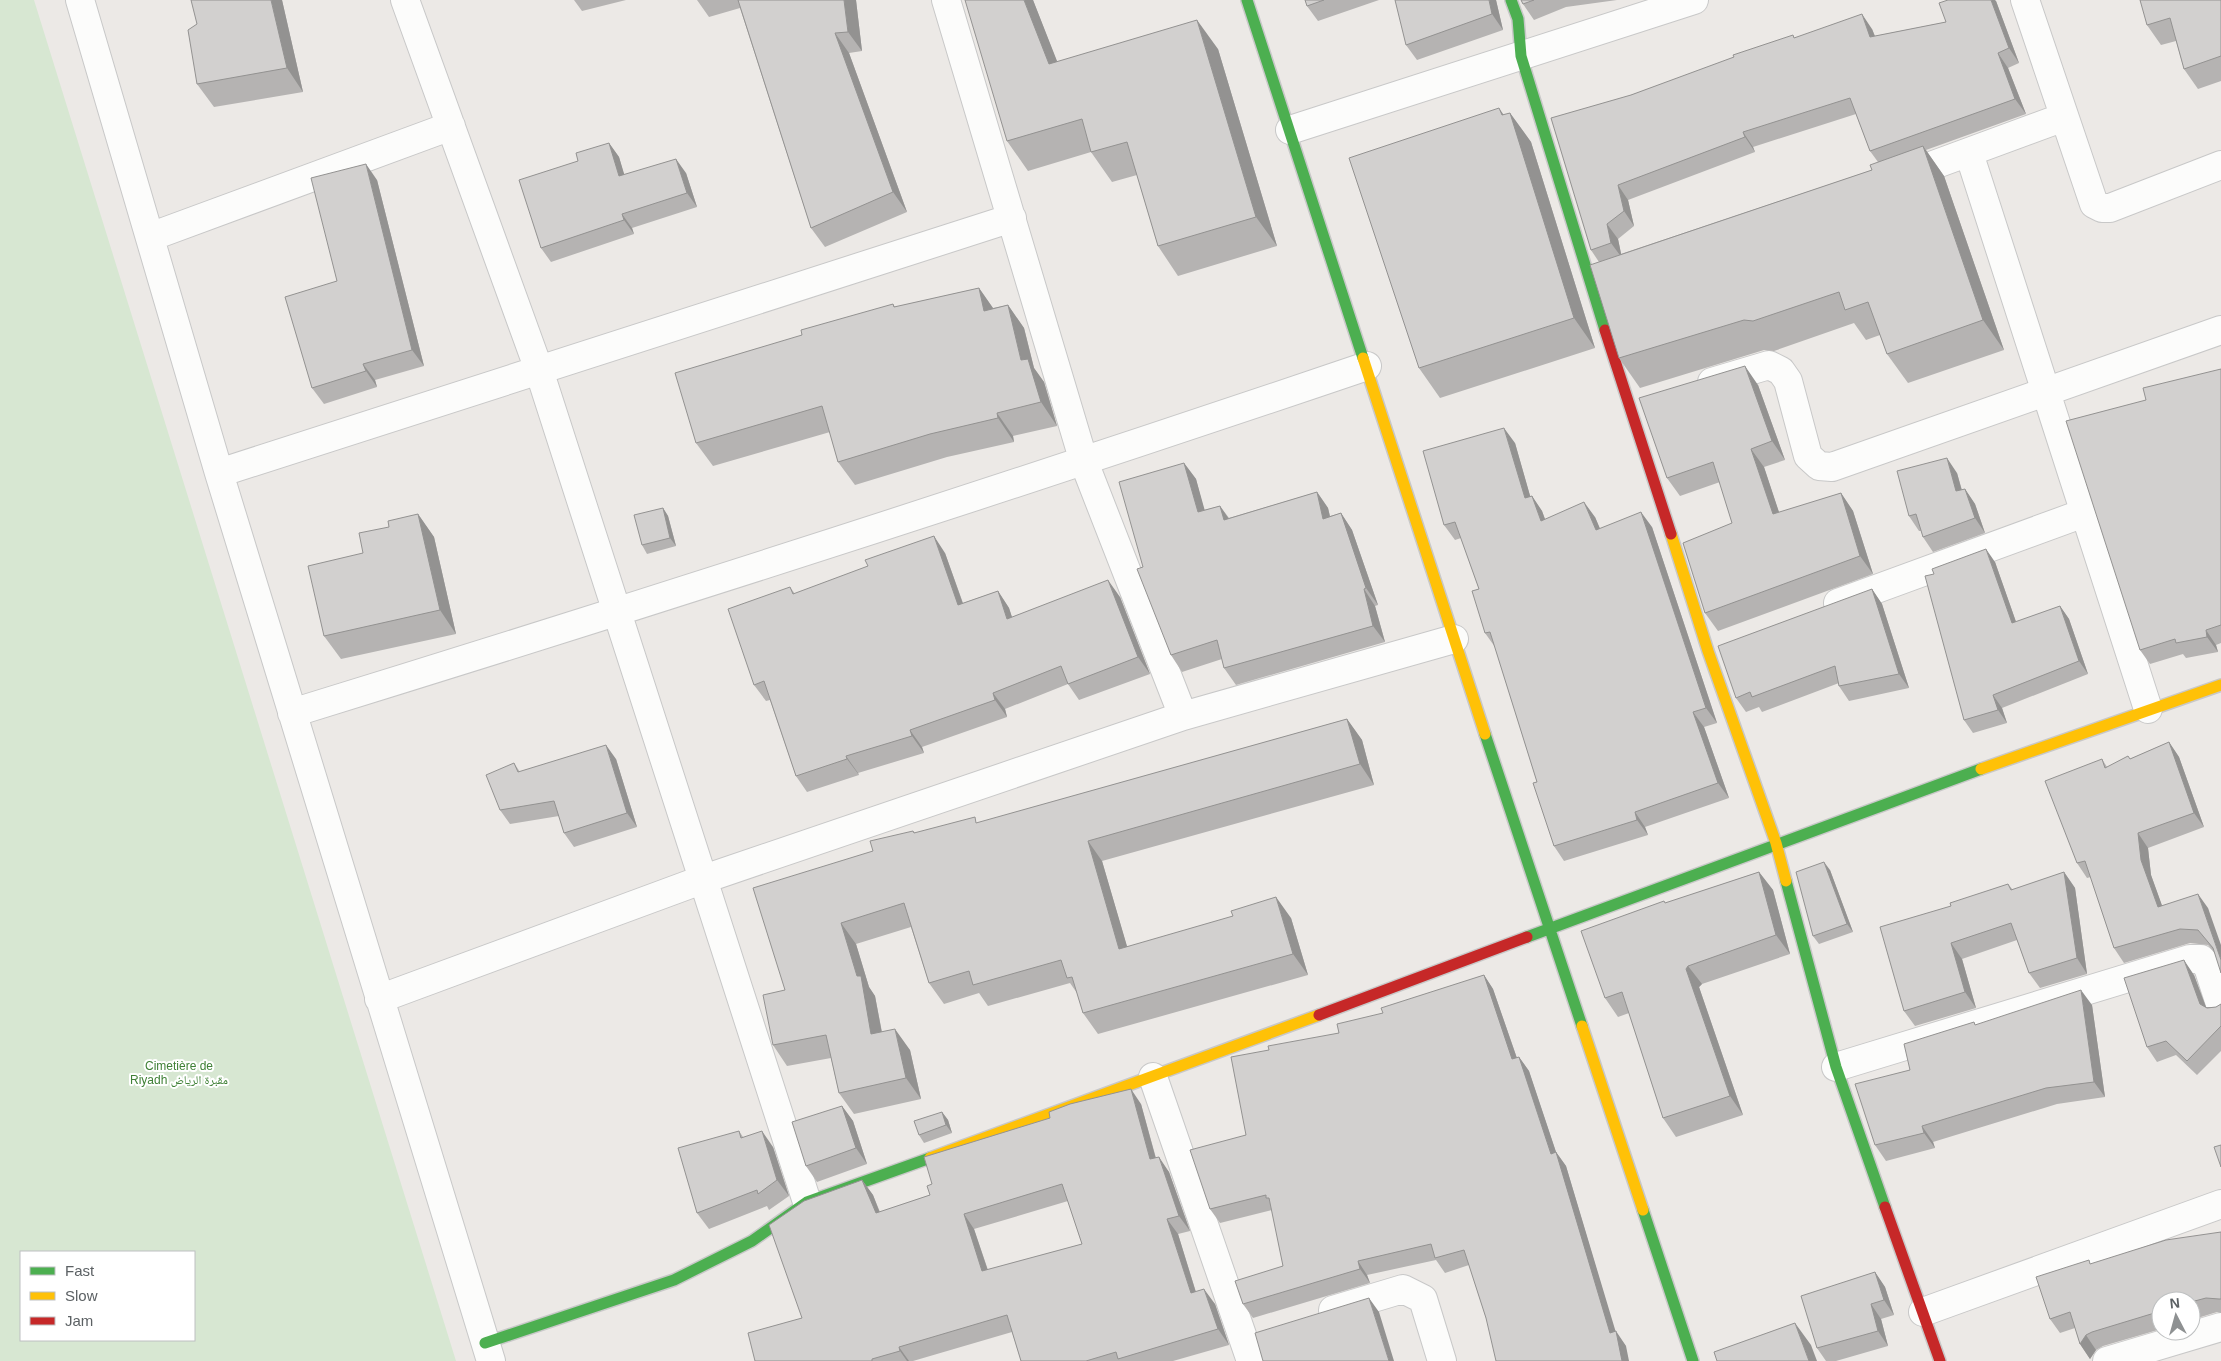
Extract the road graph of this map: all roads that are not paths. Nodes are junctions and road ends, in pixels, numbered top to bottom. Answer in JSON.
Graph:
{"nodes":[{"id":1,"x":80,"y":0,"type":"edge"},
{"id":2,"x":405,"y":0,"type":"edge"},
{"id":3,"x":946,"y":0,"type":"edge"},
{"id":4,"x":1247,"y":0,"type":"edge"},
{"id":5,"x":1511,"y":0,"type":"edge"},
{"id":6,"x":1694,"y":0,"type":"edge"},
{"id":7,"x":2025,"y":0,"type":"edge"},
{"id":8,"x":1521,"y":56,"type":"junction"},
{"id":9,"x":2064,"y":117,"type":"junction"},
{"id":10,"x":451,"y":126,"type":"junction"},
{"id":11,"x":1290,"y":130,"type":"junction"},
{"id":12,"x":1969,"y":153,"type":"junction"},
{"id":13,"x":2221,"y":165,"type":"edge"},
{"id":14,"x":1877,"y":185,"type":"edge"},
{"id":15,"x":1012,"y":218,"type":"junction"},
{"id":16,"x":150,"y":237,"type":"junction"},
{"id":17,"x":1618,"y":276,"type":"edge"},
{"id":18,"x":1591,"y":285,"type":"junction"},
{"id":19,"x":2221,"y":330,"type":"edge"},
{"id":20,"x":1367,"y":366,"type":"junction"},
{"id":21,"x":539,"y":370,"type":"junction"},
{"id":22,"x":1685,"y":390,"type":"edge"},
{"id":23,"x":2046,"y":392,"type":"junction"},
{"id":24,"x":1658,"y":399,"type":"edge"},
{"id":25,"x":1630,"y":407,"type":"junction"},
{"id":26,"x":1084,"y":462,"type":"junction"},
{"id":27,"x":219,"y":473,"type":"junction"},
{"id":28,"x":2084,"y":513,"type":"junction"},
{"id":29,"x":1818,"y":611,"type":"edge"},
{"id":30,"x":618,"y":612,"type":"junction"},
{"id":31,"x":1454,"y":639,"type":"junction"},
{"id":32,"x":1735,"y":641,"type":"edge"},
{"id":33,"x":1708,"y":651,"type":"junction"},
{"id":34,"x":2221,"y":685,"type":"edge"},
{"id":35,"x":2148,"y":709,"type":"junction"},
{"id":36,"x":292,"y":713,"type":"junction"},
{"id":37,"x":1183,"y":716,"type":"junction"},
{"id":38,"x":1776,"y":843,"type":"junction"},
{"id":39,"x":704,"y":878,"type":"junction"},
{"id":40,"x":1550,"y":929,"type":"junction"},
{"id":41,"x":380,"y":999,"type":"junction"},
{"id":42,"x":2221,"y":1007,"type":"edge"},
{"id":43,"x":1836,"y":1067,"type":"junction"},
{"id":44,"x":1153,"y":1076,"type":"junction"},
{"id":45,"x":806,"y":1202,"type":"junction"},
{"id":46,"x":2221,"y":1204,"type":"edge"},
{"id":47,"x":1923,"y":1312,"type":"junction"},
{"id":48,"x":1309,"y":1317,"type":"edge"},
{"id":49,"x":2221,"y":1327,"type":"edge"},
{"id":50,"x":1271,"y":1328,"type":"edge"},
{"id":51,"x":1247,"y":1349,"type":"edge"},
{"id":52,"x":488,"y":1352,"type":"edge"},
{"id":53,"x":1442,"y":1361,"type":"edge"},
{"id":54,"x":1692,"y":1361,"type":"edge"},
{"id":55,"x":1940,"y":1361,"type":"edge"},
{"id":56,"x":2107,"y":1361,"type":"edge"}],
"edges":[{"from":1,"to":16,"type":"street"},
{"from":2,"to":10,"type":"street"},
{"from":3,"to":15,"type":"street"},
{"from":4,"to":11,"type":"street"},
{"from":5,"to":8,"type":"street"},
{"from":6,"to":8,"type":"street"},
{"from":7,"to":9,"type":"street"},
{"from":8,"to":11,"type":"street"},
{"from":8,"to":18,"type":"street"},
{"from":9,"to":12,"type":"street"},
{"from":9,"to":13,"type":"street"},
{"from":10,"to":16,"type":"street"},
{"from":10,"to":21,"type":"street"},
{"from":11,"to":20,"type":"street"},
{"from":12,"to":14,"type":"street"},
{"from":12,"to":23,"type":"street"},
{"from":15,"to":21,"type":"street"},
{"from":15,"to":26,"type":"street"},
{"from":16,"to":27,"type":"street"},
{"from":17,"to":18,"type":"street"},
{"from":18,"to":25,"type":"street"},
{"from":19,"to":23,"type":"street"},
{"from":20,"to":26,"type":"street"},
{"from":20,"to":31,"type":"street"},
{"from":21,"to":27,"type":"street"},
{"from":21,"to":30,"type":"street"},
{"from":22,"to":23,"type":"street"},
{"from":23,"to":28,"type":"street"},
{"from":24,"to":25,"type":"street"},
{"from":25,"to":33,"type":"street"},
{"from":26,"to":30,"type":"street"},
{"from":26,"to":37,"type":"street"},
{"from":27,"to":36,"type":"street"},
{"from":28,"to":29,"type":"street"},
{"from":28,"to":35,"type":"street"},
{"from":30,"to":36,"type":"street"},
{"from":30,"to":39,"type":"street"},
{"from":31,"to":37,"type":"street"},
{"from":31,"to":40,"type":"street"},
{"from":32,"to":33,"type":"street"},
{"from":33,"to":38,"type":"street"},
{"from":34,"to":35,"type":"street"},
{"from":35,"to":38,"type":"street"},
{"from":36,"to":41,"type":"street"},
{"from":37,"to":39,"type":"street"},
{"from":38,"to":40,"type":"street"},
{"from":38,"to":43,"type":"street"},
{"from":39,"to":41,"type":"street"},
{"from":39,"to":45,"type":"street"},
{"from":40,"to":44,"type":"street"},
{"from":40,"to":54,"type":"street"},
{"from":41,"to":52,"type":"street"},
{"from":42,"to":43,"type":"street"},
{"from":43,"to":47,"type":"street"},
{"from":44,"to":45,"type":"street"},
{"from":44,"to":51,"type":"street"},
{"from":45,"to":52,"type":"street"},
{"from":46,"to":47,"type":"street"},
{"from":47,"to":55,"type":"street"},
{"from":48,"to":53,"type":"street"},
{"from":49,"to":56,"type":"street"},
{"from":50,"to":51,"type":"street"}]}
